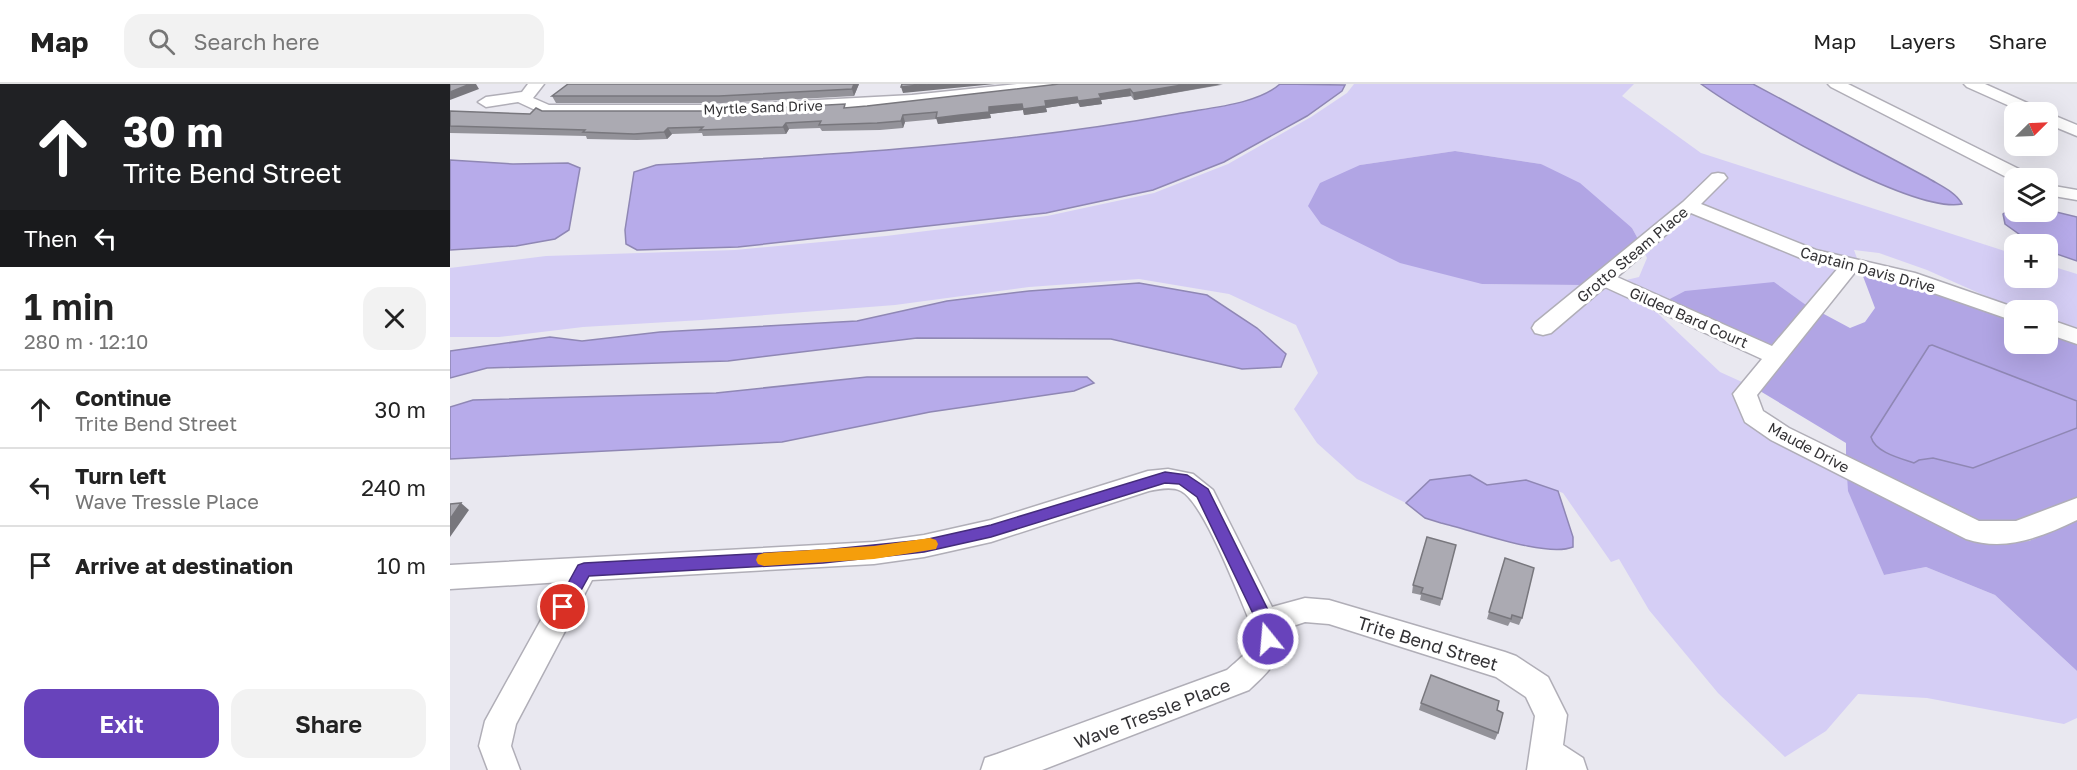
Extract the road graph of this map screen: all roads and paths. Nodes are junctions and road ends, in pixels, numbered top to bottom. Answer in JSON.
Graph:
{"nodes":[{"id":1,"x":882,"y":84,"type":"edge"},
{"id":2,"x":1059,"y":84,"type":"edge"},
{"id":3,"x":1836,"y":84,"type":"edge"},
{"id":4,"x":1972,"y":84,"type":"edge"},
{"id":5,"x":531,"y":90,"type":"edge"},
{"id":6,"x":486,"y":102,"type":"dead end"},
{"id":7,"x":876,"y":102,"type":"junction"},
{"id":8,"x":2012,"y":102,"type":"edge"},
{"id":9,"x":2058,"y":122,"type":"edge"},
{"id":10,"x":2077,"y":131,"type":"edge"},
{"id":11,"x":2004,"y":168,"type":"edge"},
{"id":12,"x":1718,"y":178,"type":"dead end"},
{"id":13,"x":2058,"y":192,"type":"edge"},
{"id":14,"x":2077,"y":195,"type":"edge"},
{"id":15,"x":1689,"y":206,"type":"junction"},
{"id":16,"x":1852,"y":264,"type":"junction"},
{"id":17,"x":1603,"y":278,"type":"junction"},
{"id":18,"x":2004,"y":311,"type":"edge"},
{"id":19,"x":1543,"y":328,"type":"dead end"},
{"id":20,"x":2058,"y":329,"type":"edge"},
{"id":21,"x":2077,"y":336,"type":"edge"},
{"id":22,"x":1775,"y":356,"type":"junction"},
{"id":23,"x":2077,"y":508,"type":"edge"},
{"id":24,"x":584,"y":569,"type":"junction"},
{"id":25,"x":450,"y":577,"type":"edge"},
{"id":26,"x":1265,"y":622,"type":"junction"},
{"id":27,"x":1553,"y":764,"type":"edge"},
{"id":28,"x":504,"y":770,"type":"edge"},
{"id":29,"x":997,"y":770,"type":"edge"}],
"edges":[{"from":1,"to":7,"type":"street"},
{"from":2,"to":7,"type":"street","name":"Myrtle Sand Drive"},
{"from":3,"to":11,"type":"street"},
{"from":4,"to":8,"type":"street"},
{"from":5,"to":6,"type":"street"},
{"from":5,"to":7,"type":"street","name":"Myrtle Sand Drive"},
{"from":9,"to":10,"type":"street"},
{"from":12,"to":15,"type":"street","name":"Grotto Steam Place"},
{"from":13,"to":14,"type":"street"},
{"from":15,"to":16,"type":"street","name":"Captain Davis Drive"},
{"from":15,"to":17,"type":"street","name":"Grotto Steam Place"},
{"from":16,"to":18,"type":"street","name":"Captain Davis Drive"},
{"from":16,"to":22,"type":"street","name":"Maude Drive"},
{"from":17,"to":19,"type":"street","name":"Grotto Steam Place"},
{"from":17,"to":22,"type":"street","name":"Gilded Bard Court"},
{"from":20,"to":21,"type":"street"},
{"from":22,"to":23,"type":"street","name":"Maude Drive"},
{"from":24,"to":25,"type":"street"},
{"from":24,"to":26,"type":"street","name":"Wave Tressle Place"},
{"from":24,"to":28,"type":"street"},
{"from":26,"to":27,"type":"street","name":"Trite Bend Street"},
{"from":26,"to":29,"type":"street","name":"Wave Tressle Place"}]}
